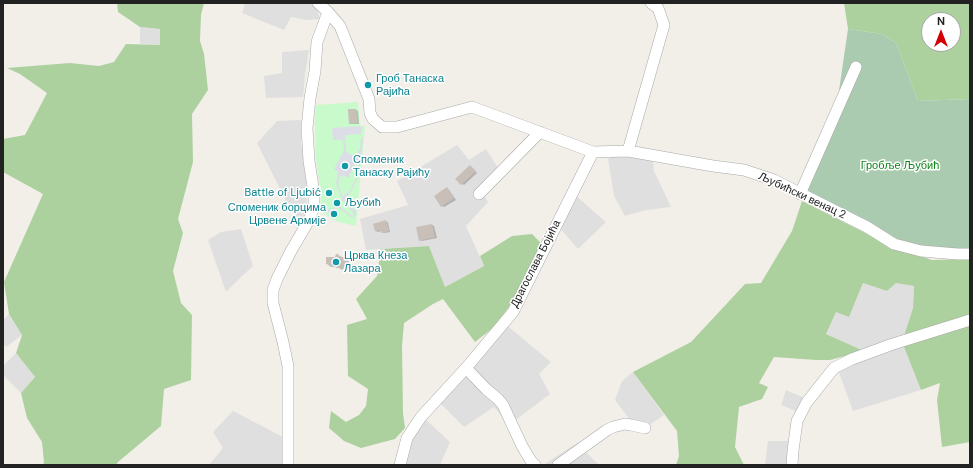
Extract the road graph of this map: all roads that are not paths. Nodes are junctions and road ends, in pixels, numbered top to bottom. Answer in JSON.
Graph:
{"nodes":[{"id":1,"x":318,"y":3,"type":"edge"},
{"id":2,"x":651,"y":3,"type":"edge"},
{"id":3,"x":328,"y":12,"type":"junction"},
{"id":4,"x":856,"y":67,"type":"dead end"},
{"id":5,"x":540,"y":132,"type":"junction"},
{"id":6,"x":628,"y":151,"type":"junction"},
{"id":7,"x":593,"y":152,"type":"junction"},
{"id":8,"x":479,"y":194,"type":"dead end"},
{"id":9,"x":800,"y":194,"type":"junction"},
{"id":10,"x":970,"y":254,"type":"edge"},
{"id":11,"x":970,"y":320,"type":"edge"},
{"id":12,"x":466,"y":368,"type":"junction"},
{"id":13,"x":645,"y":428,"type":"dead end"},
{"id":14,"x":288,"y":465,"type":"edge"},
{"id":15,"x":400,"y":465,"type":"edge"},
{"id":16,"x":535,"y":465,"type":"edge"},
{"id":17,"x":558,"y":465,"type":"edge"},
{"id":18,"x":792,"y":465,"type":"edge"}],
"edges":[{"from":1,"to":3,"type":"street"},
{"from":2,"to":6,"type":"street"},
{"from":3,"to":5,"type":"street","name":"Љубићски венац 2"},
{"from":3,"to":14,"type":"street"},
{"from":4,"to":9,"type":"street"},
{"from":5,"to":7,"type":"street","name":"Љубићски венац 2"},
{"from":5,"to":8,"type":"street"},
{"from":6,"to":7,"type":"street","name":"Љубићски венац 2"},
{"from":6,"to":9,"type":"street","name":"Љубићски венац 2"},
{"from":7,"to":12,"type":"street","name":"Драгослава Бојића"},
{"from":9,"to":10,"type":"street","name":"Љубићски венац 2"},
{"from":11,"to":18,"type":"street"},
{"from":12,"to":15,"type":"street","name":"Драгослава Бојића"},
{"from":12,"to":16,"type":"street"},
{"from":13,"to":17,"type":"street"}]}
